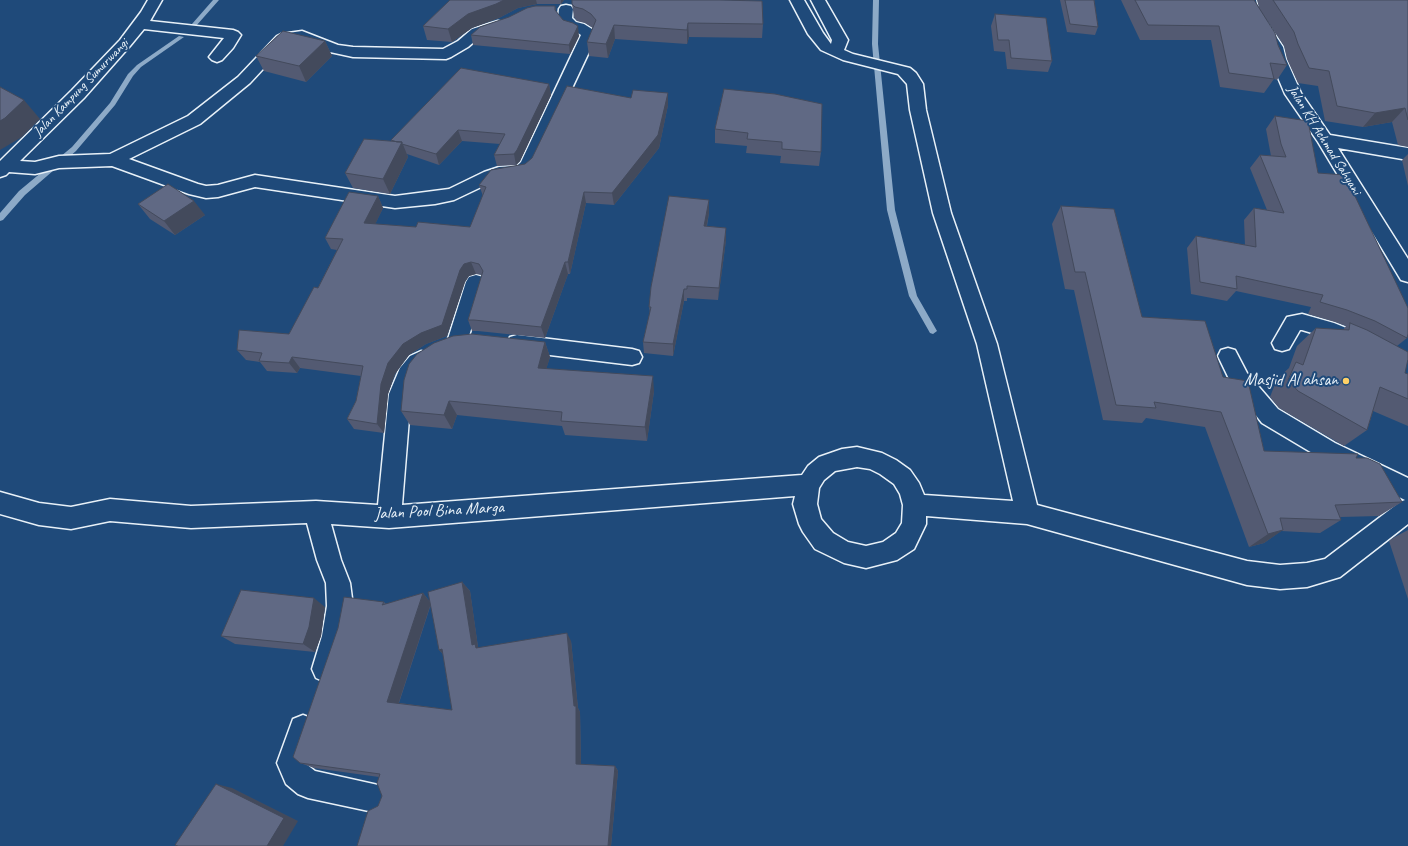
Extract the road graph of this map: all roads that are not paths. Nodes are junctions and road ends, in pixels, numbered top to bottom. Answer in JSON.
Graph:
{"nodes":[{"id":1,"x":155,"y":0,"type":"edge"},
{"id":2,"x":797,"y":0,"type":"edge"},
{"id":3,"x":818,"y":0,"type":"edge"},
{"id":4,"x":1249,"y":0,"type":"edge"},
{"id":5,"x":564,"y":7,"type":"dead end"},
{"id":6,"x":509,"y":20,"type":"edge"},
{"id":7,"x":140,"y":24,"type":"junction"},
{"id":8,"x":836,"y":52,"type":"junction"},
{"id":9,"x":218,"y":57,"type":"dead end"},
{"id":10,"x":1325,"y":140,"type":"junction"},
{"id":11,"x":1408,"y":154,"type":"edge"},
{"id":12,"x":113,"y":160,"type":"junction"},
{"id":13,"x":3,"y":169,"type":"edge"},
{"id":14,"x":1408,"y":275,"type":"edge"},
{"id":15,"x":476,"y":282,"type":"dead end"},
{"id":16,"x":457,"y":342,"type":"junction"},
{"id":17,"x":1282,"y":343,"type":"dead end"},
{"id":18,"x":1228,"y":356,"type":"dead end"},
{"id":19,"x":632,"y":357,"type":"dead end"},
{"id":20,"x":1408,"y":370,"type":"edge"},
{"id":21,"x":808,"y":485,"type":"junction"},
{"id":22,"x":1408,"y":491,"type":"edge"},
{"id":23,"x":0,"y":503,"type":"edge"},
{"id":24,"x":915,"y":505,"type":"junction"},
{"id":25,"x":1408,"y":510,"type":"edge"},
{"id":26,"x":316,"y":512,"type":"junction"},
{"id":27,"x":1027,"y":513,"type":"junction"},
{"id":28,"x":389,"y":517,"type":"junction"},
{"id":29,"x":378,"y":799,"type":"edge"}],
"edges":[{"from":1,"to":7,"type":"street","name":"Jalan Kampung Sumurwangi"},
{"from":2,"to":8,"type":"street"},
{"from":3,"to":8,"type":"street"},
{"from":4,"to":10,"type":"street","name":"Jalan KH Achmad Sahyani"},
{"from":5,"to":12,"type":"street"},
{"from":6,"to":12,"type":"street"},
{"from":7,"to":9,"type":"street"},
{"from":7,"to":13,"type":"street","name":"Jalan Kampung Sumurwangi"},
{"from":8,"to":27,"type":"street"},
{"from":10,"to":11,"type":"street"},
{"from":10,"to":14,"type":"street","name":"Jalan KH Achmad Sahyani"},
{"from":12,"to":13,"type":"street"},
{"from":15,"to":16,"type":"street"},
{"from":16,"to":19,"type":"street"},
{"from":16,"to":28,"type":"street"},
{"from":17,"to":20,"type":"street"},
{"from":18,"to":22,"type":"street"},
{"from":21,"to":24,"type":"street"},
{"from":21,"to":24,"type":"street"},
{"from":21,"to":28,"type":"street","name":"Jalan Pool Bina Marga"},
{"from":23,"to":26,"type":"street","name":"Jalan Pool Bina Marga"},
{"from":24,"to":27,"type":"street"},
{"from":25,"to":27,"type":"street"},
{"from":26,"to":28,"type":"street","name":"Jalan Pool Bina Marga"},
{"from":26,"to":29,"type":"street"}]}
